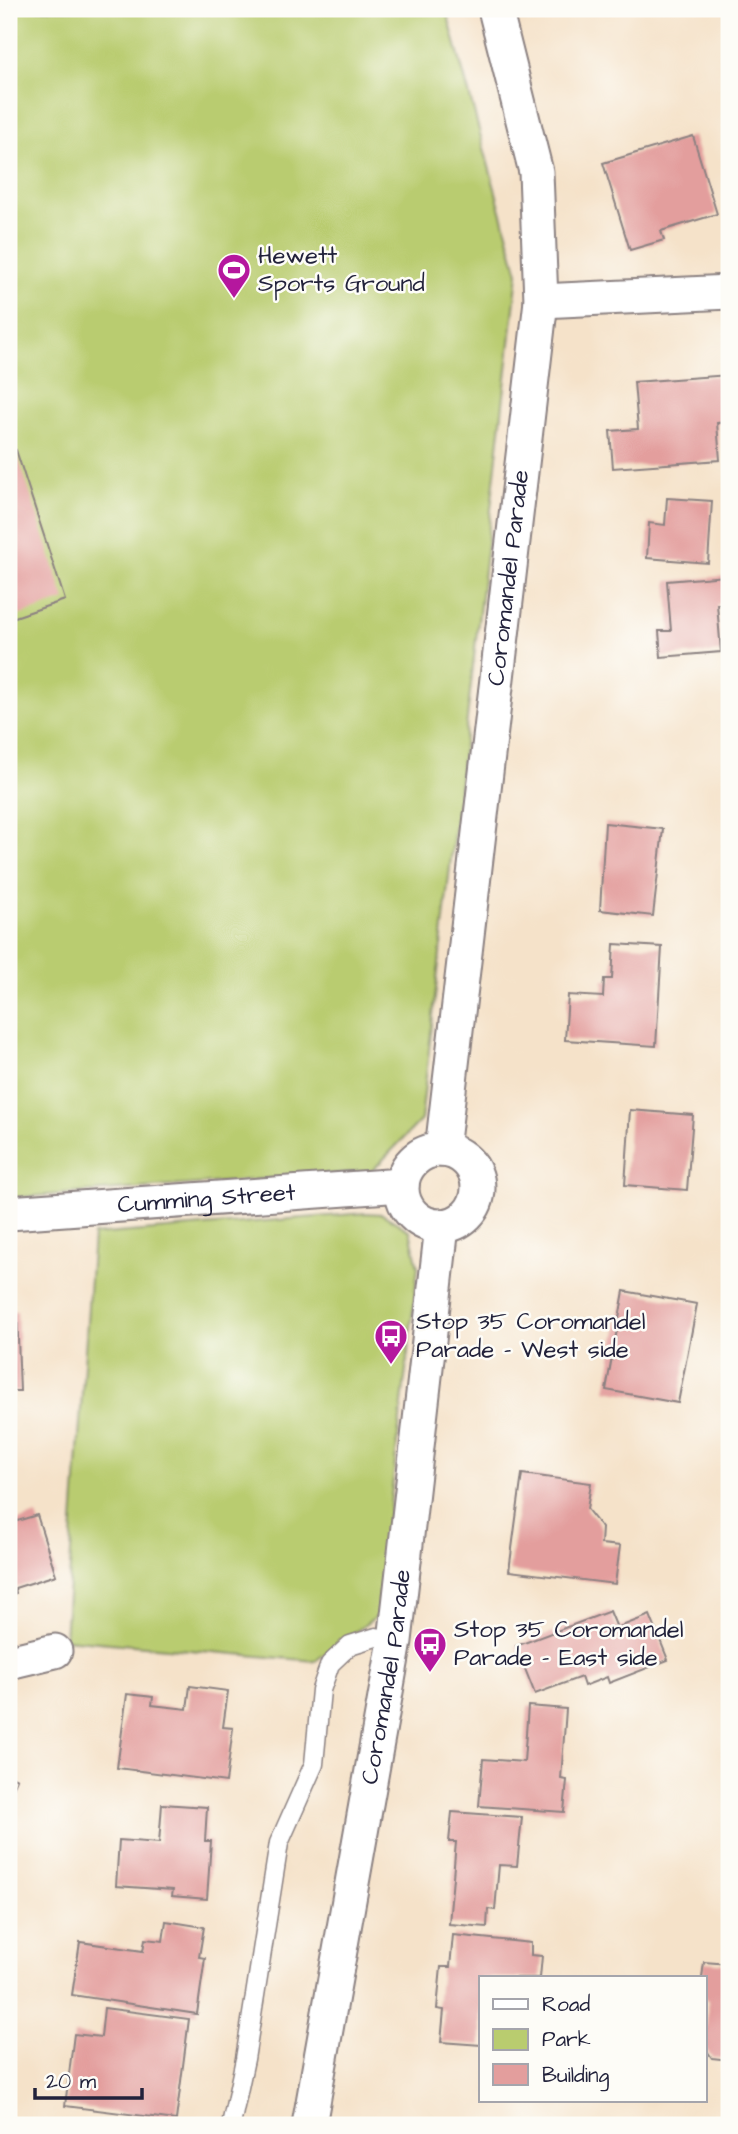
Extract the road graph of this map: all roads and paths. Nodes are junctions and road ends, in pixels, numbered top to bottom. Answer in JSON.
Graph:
{"nodes":[{"id":1,"x":495,"y":9,"type":"edge"},
{"id":2,"x":729,"y":292,"type":"edge"},
{"id":3,"x":541,"y":301,"type":"junction"},
{"id":4,"x":442,"y":1150,"type":"junction"},
{"id":5,"x":402,"y":1185,"type":"junction"},
{"id":6,"x":9,"y":1213,"type":"edge"},
{"id":7,"x":442,"y":1226,"type":"junction"},
{"id":8,"x":395,"y":1642,"type":"junction"},
{"id":9,"x":55,"y":1651,"type":"dead end"},
{"id":10,"x":9,"y":1662,"type":"edge"},
{"id":11,"x":231,"y":2125,"type":"edge"},
{"id":12,"x":309,"y":2125,"type":"edge"}],
"edges":[{"from":1,"to":3,"type":"street","name":"Coromandel Parade"},
{"from":2,"to":3,"type":"street"},
{"from":3,"to":4,"type":"street","name":"Coromandel Parade"},
{"from":4,"to":5,"type":"street"},
{"from":4,"to":7,"type":"street"},
{"from":5,"to":6,"type":"street","name":"Cumming Street"},
{"from":5,"to":7,"type":"street"},
{"from":7,"to":8,"type":"street","name":"Coromandel Parade"},
{"from":8,"to":11,"type":"lane"},
{"from":8,"to":12,"type":"street","name":"Coromandel Parade"},
{"from":9,"to":10,"type":"street"}]}
